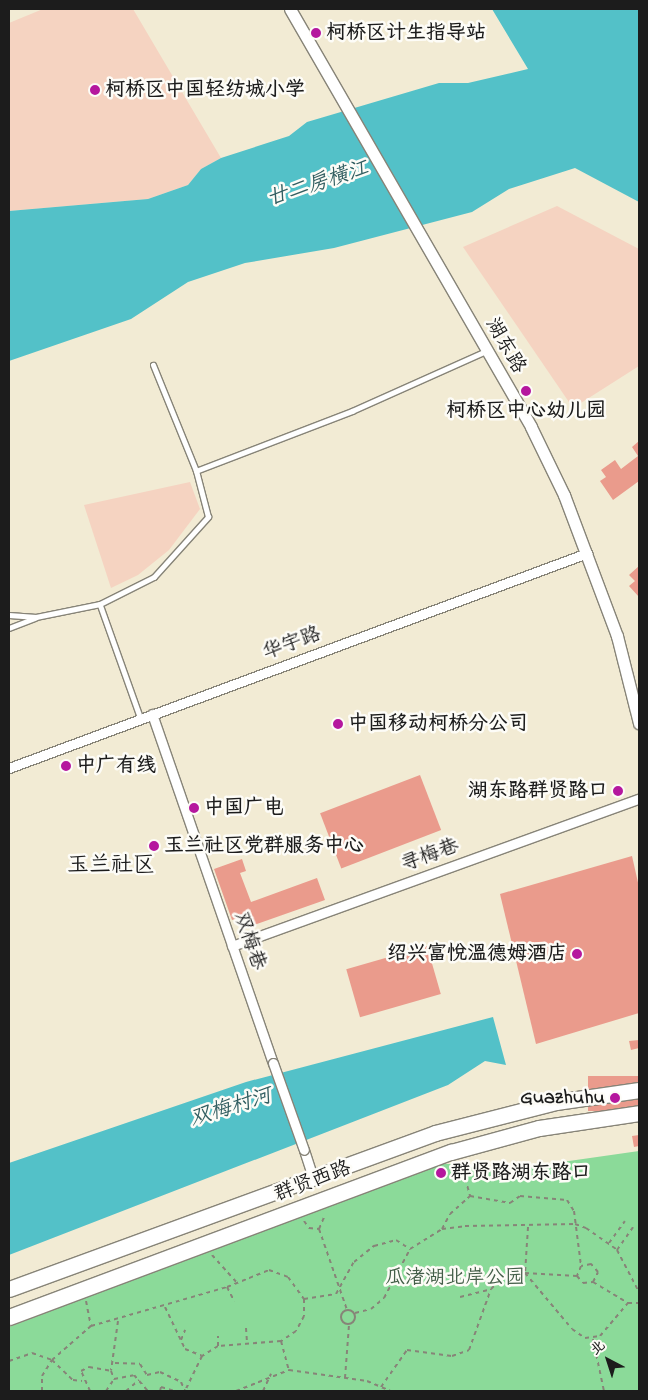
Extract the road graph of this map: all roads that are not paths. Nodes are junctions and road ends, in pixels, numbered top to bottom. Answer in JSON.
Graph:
{"nodes":[{"id":1,"x":290,"y":9,"type":"edge"},
{"id":2,"x":486,"y":351,"type":"junction"},
{"id":3,"x":153,"y":365,"type":"dead end"},
{"id":4,"x":196,"y":471,"type":"junction"},
{"id":5,"x":586,"y":553,"type":"junction"},
{"id":6,"x":100,"y":604,"type":"junction"},
{"id":7,"x":9,"y":615,"type":"edge"},
{"id":8,"x":36,"y":617,"type":"junction"},
{"id":9,"x":9,"y":628,"type":"edge"},
{"id":10,"x":152,"y":714,"type":"junction"},
{"id":11,"x":140,"y":719,"type":"junction"},
{"id":12,"x":639,"y":723,"type":"edge"},
{"id":13,"x":9,"y":768,"type":"edge"},
{"id":14,"x":639,"y":799,"type":"edge"},
{"id":15,"x":232,"y":946,"type":"junction"},
{"id":16,"x":639,"y":1090,"type":"edge"},
{"id":17,"x":639,"y":1113,"type":"edge"},
{"id":18,"x":313,"y":1178,"type":"junction"},
{"id":19,"x":9,"y":1289,"type":"edge"},
{"id":20,"x":9,"y":1317,"type":"edge"}],
"edges":[{"from":1,"to":2,"type":"street","name":"湖东路"},
{"from":2,"to":4,"type":"lane"},
{"from":2,"to":5,"type":"street","name":"湖东路"},
{"from":3,"to":4,"type":"lane"},
{"from":4,"to":6,"type":"lane"},
{"from":5,"to":10,"type":"street","name":"华宇路"},
{"from":5,"to":12,"type":"street","name":"湖东路"},
{"from":6,"to":8,"type":"lane"},
{"from":6,"to":11,"type":"lane"},
{"from":7,"to":8,"type":"lane"},
{"from":8,"to":9,"type":"lane"},
{"from":10,"to":11,"type":"street","name":"华宇路"},
{"from":10,"to":15,"type":"street","name":"双梅巷"},
{"from":11,"to":13,"type":"street","name":"华宇路"},
{"from":14,"to":15,"type":"street","name":"寻梅巷"},
{"from":15,"to":18,"type":"street","name":"双梅巷","bridge":true},
{"from":16,"to":18,"type":"main road","name":"群贤西路"},
{"from":17,"to":20,"type":"main road","name":"群贤西路"},
{"from":18,"to":19,"type":"main road","name":"群贤西路"}]}
